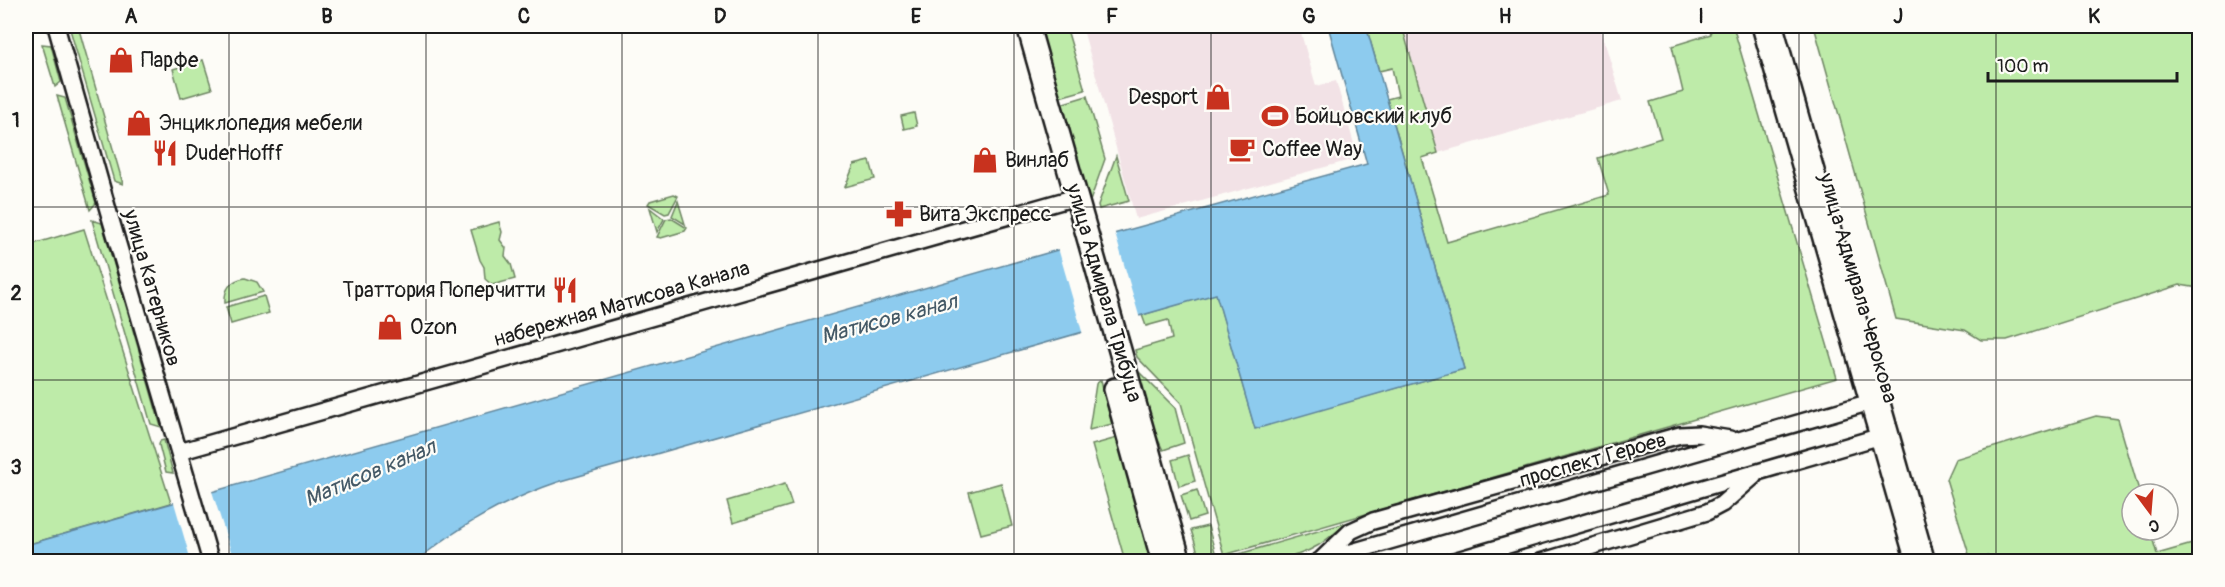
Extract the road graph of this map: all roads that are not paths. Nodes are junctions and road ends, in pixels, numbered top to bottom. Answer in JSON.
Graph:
{"nodes":[{"id":1,"x":56,"y":26,"type":"edge"},
{"id":2,"x":1013,"y":26,"type":"edge"},
{"id":3,"x":1028,"y":26,"type":"edge"},
{"id":4,"x":1760,"y":26,"type":"edge"},
{"id":5,"x":1775,"y":26,"type":"edge"},
{"id":6,"x":1070,"y":199,"type":"junction"},
{"id":7,"x":1107,"y":334,"type":"junction"},
{"id":8,"x":1875,"y":400,"type":"junction"},
{"id":9,"x":1885,"y":435,"type":"junction"},
{"id":10,"x":1736,"y":440,"type":"junction"},
{"id":11,"x":178,"y":452,"type":"junction"},
{"id":12,"x":1759,"y":472,"type":"junction"},
{"id":13,"x":211,"y":561,"type":"edge"},
{"id":14,"x":1163,"y":561,"type":"edge"},
{"id":15,"x":1180,"y":561,"type":"edge"},
{"id":16,"x":1319,"y":561,"type":"edge"},
{"id":17,"x":1450,"y":561,"type":"edge"},
{"id":18,"x":1540,"y":561,"type":"edge"},
{"id":19,"x":1914,"y":561,"type":"edge"},
{"id":20,"x":1927,"y":561,"type":"edge"}],
"edges":[{"from":1,"to":11,"type":"street","name":"улица Катерников"},
{"from":2,"to":6,"type":"street","name":"улица Адмирала Трибуца"},
{"from":3,"to":6,"type":"street","name":"улица Адмирала Трибуца"},
{"from":4,"to":8,"type":"street","name":"улица Адмирала Черокова"},
{"from":5,"to":8,"type":"street","name":"улица Адмирала Черокова"},
{"from":6,"to":7,"type":"street","name":"улица Адмирала Трибуца"},
{"from":6,"to":11,"type":"street","name":"набережная Матисова Канала"},
{"from":7,"to":14,"type":"street","name":"улица Адмирала Трибуца"},
{"from":7,"to":15,"type":"street","name":"улица Адмирала Трибуца"},
{"from":8,"to":9,"type":"street","name":"улица Адмирала Черокова"},
{"from":8,"to":10,"type":"street","name":"проспект Героев"},
{"from":9,"to":12,"type":"street"},
{"from":9,"to":19,"type":"street","name":"улица Адмирала Черокова"},
{"from":9,"to":20,"type":"street","name":"улица Адмирала Черокова"},
{"from":10,"to":16,"type":"street","name":"проспект Героев"},
{"from":10,"to":16,"type":"street"},
{"from":11,"to":13,"type":"street","name":"улица Катерников"},
{"from":12,"to":17,"type":"street"},
{"from":12,"to":18,"type":"street"}]}
